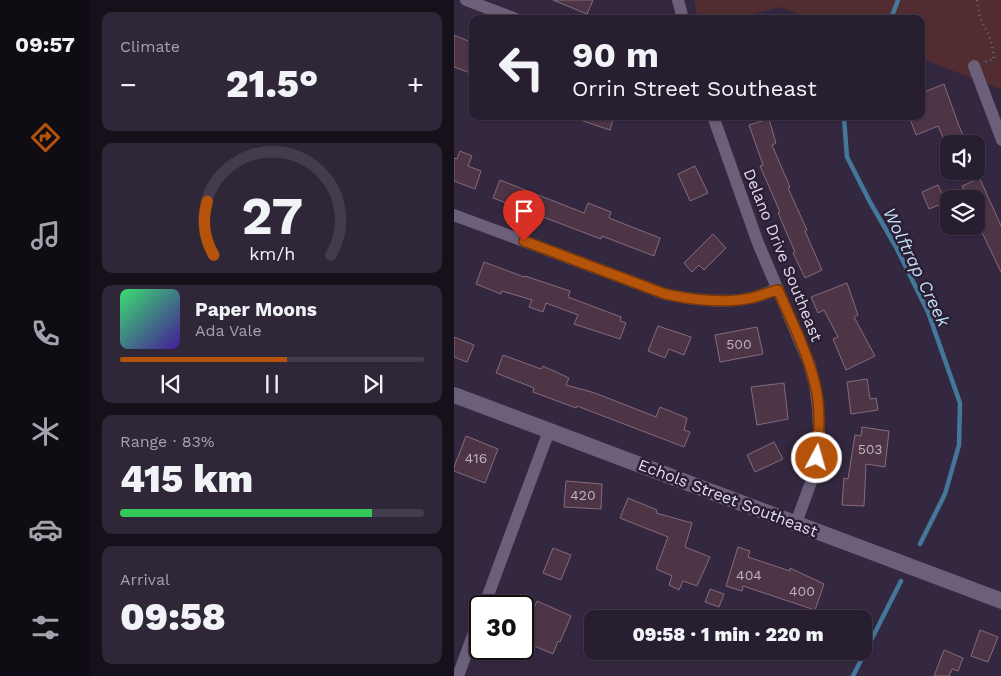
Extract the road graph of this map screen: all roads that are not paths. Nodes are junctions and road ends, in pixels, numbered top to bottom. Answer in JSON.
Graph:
{"nodes":[{"id":1,"x":466,"y":0,"type":"edge"},
{"id":2,"x":678,"y":0,"type":"edge"},
{"id":3,"x":505,"y":15,"type":"edge"},
{"id":4,"x":682,"y":15,"type":"edge"},
{"id":5,"x":974,"y":66,"type":"road end"},
{"id":6,"x":715,"y":120,"type":"edge"},
{"id":7,"x":1001,"y":140,"type":"edge"},
{"id":8,"x":454,"y":215,"type":"edge"},
{"id":9,"x":778,"y":290,"type":"junction"},
{"id":10,"x":454,"y":395,"type":"edge"},
{"id":11,"x":549,"y":431,"type":"junction"},
{"id":12,"x":796,"y":523,"type":"junction"},
{"id":13,"x":488,"y":595,"type":"edge"},
{"id":14,"x":1001,"y":600,"type":"edge"},
{"id":15,"x":469,"y":646,"type":"edge"},
{"id":16,"x":458,"y":676,"type":"edge"}],
"edges":[{"from":1,"to":3,"type":"street"},
{"from":2,"to":4,"type":"street"},
{"from":5,"to":7,"type":"street"},
{"from":6,"to":9,"type":"street","name":"Delano Drive Southeast"},
{"from":8,"to":9,"type":"street"},
{"from":9,"to":12,"type":"street","name":"Delano Drive Southeast"},
{"from":10,"to":11,"type":"street","name":"Echols Street Southeast"},
{"from":11,"to":12,"type":"street","name":"Echols Street Southeast"},
{"from":11,"to":13,"type":"street"},
{"from":12,"to":14,"type":"street","name":"Echols Street Southeast"},
{"from":15,"to":16,"type":"street"}]}
